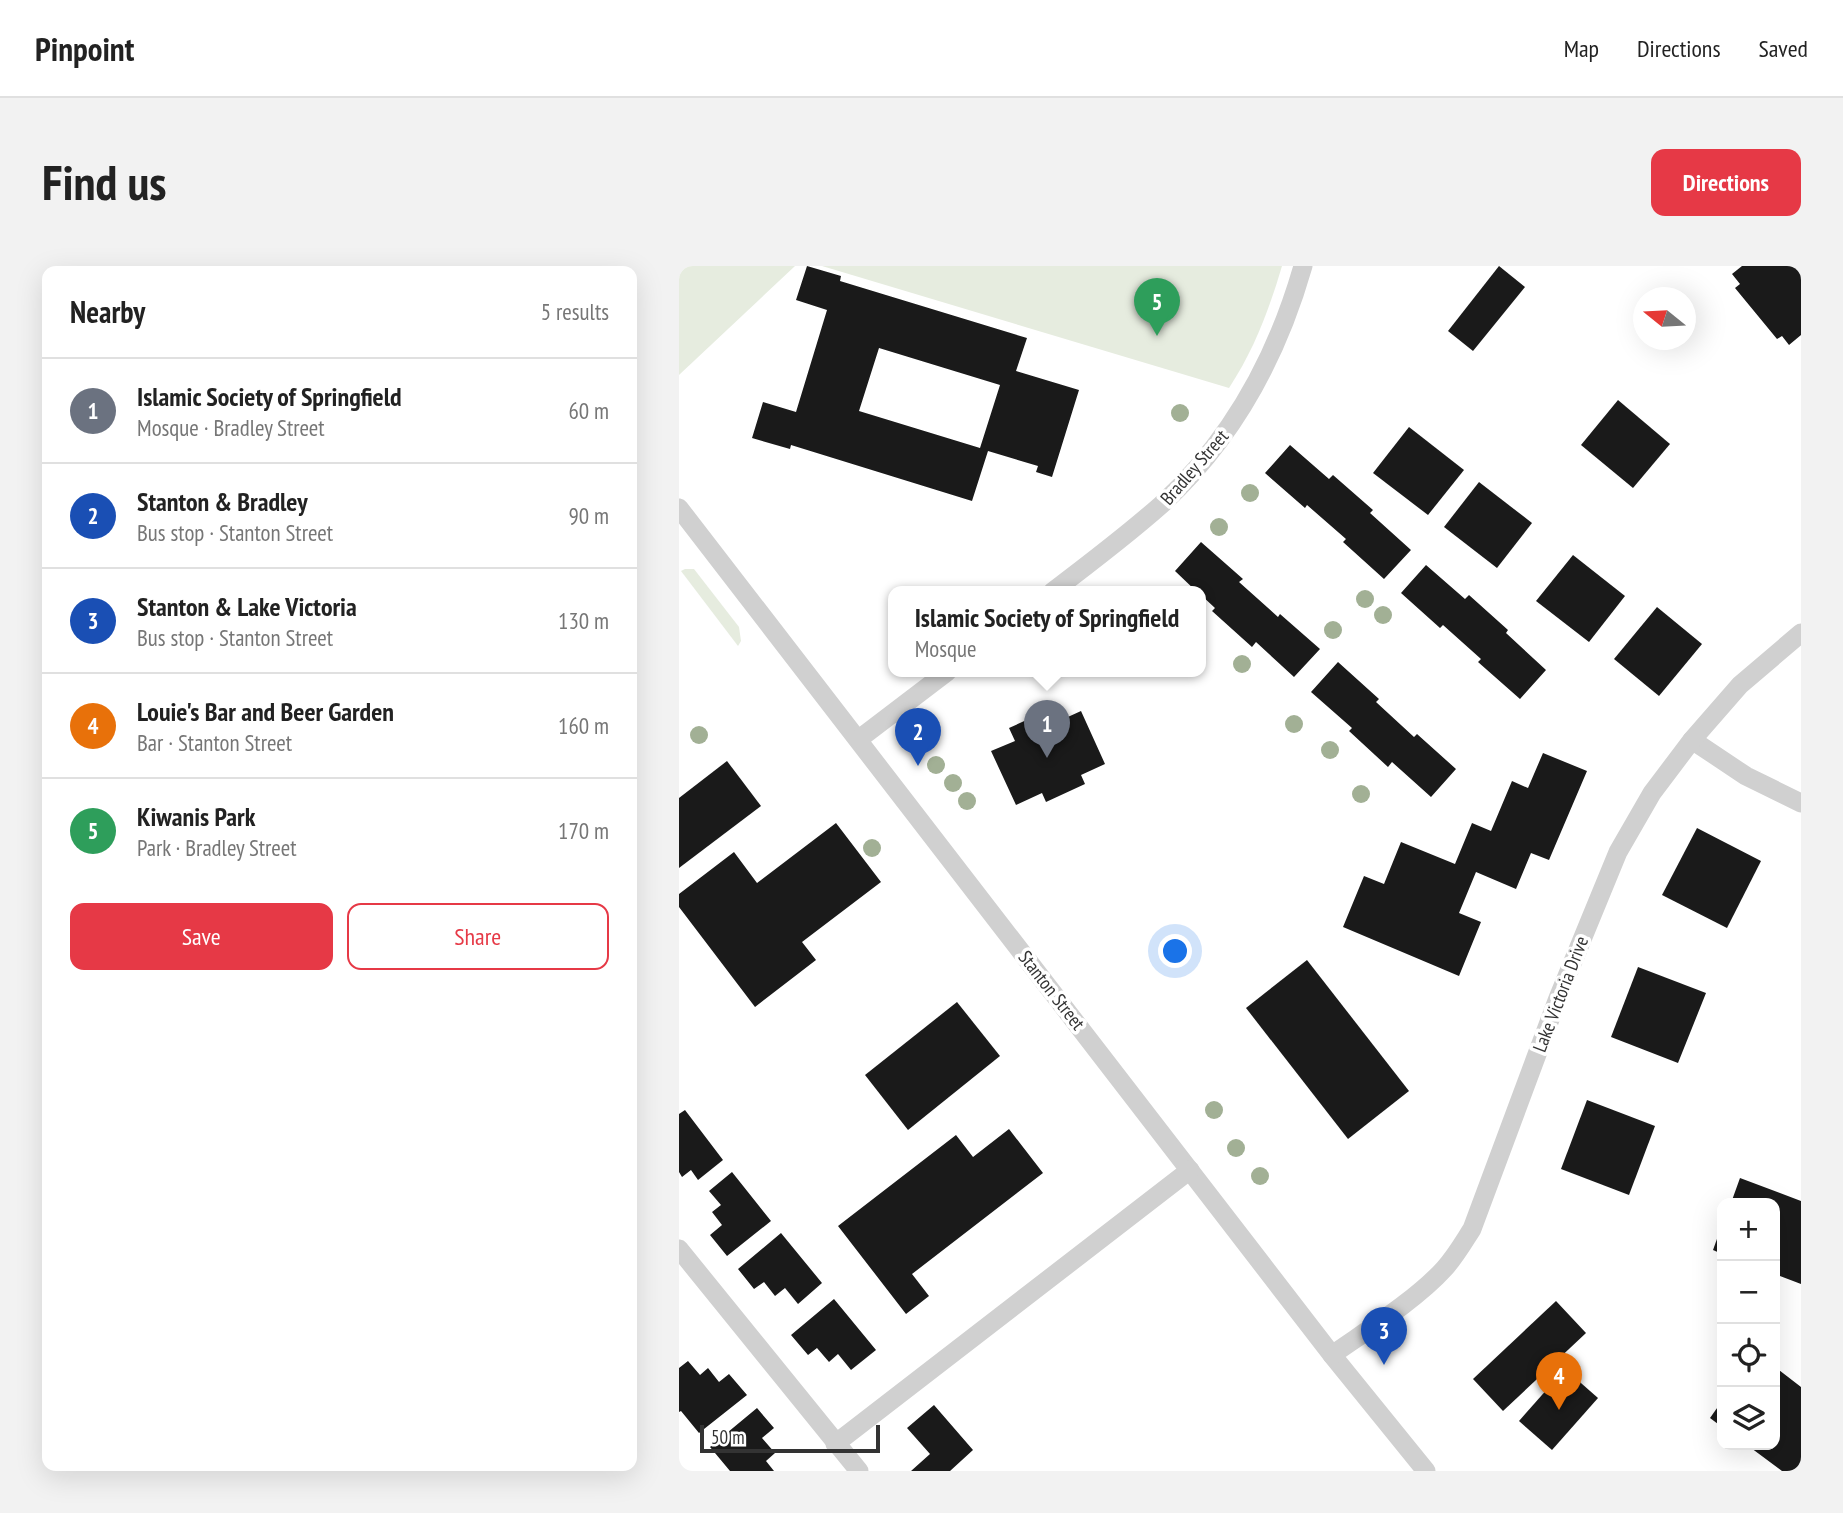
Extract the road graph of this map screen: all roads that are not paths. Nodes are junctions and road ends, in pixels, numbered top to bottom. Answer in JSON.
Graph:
{"nodes":[{"id":1,"x":1304,"y":266,"type":"edge"},
{"id":2,"x":679,"y":508,"type":"edge"},
{"id":3,"x":1060,"y":586,"type":"edge"},
{"id":4,"x":1801,"y":633,"type":"edge"},
{"id":5,"x":940,"y":677,"type":"edge"},
{"id":6,"x":859,"y":738,"type":"junction"},
{"id":7,"x":1692,"y":740,"type":"junction"},
{"id":8,"x":1801,"y":803,"type":"edge"},
{"id":9,"x":1190,"y":1170,"type":"junction"},
{"id":10,"x":679,"y":1249,"type":"edge"},
{"id":11,"x":1332,"y":1355,"type":"junction"},
{"id":12,"x":835,"y":1444,"type":"junction"},
{"id":13,"x":859,"y":1471,"type":"edge"},
{"id":14,"x":1426,"y":1471,"type":"edge"}],
"edges":[{"from":1,"to":3,"type":"street","name":"Bradley Street"},
{"from":2,"to":6,"type":"street","name":"Stanton Street"},
{"from":4,"to":7,"type":"street","name":"Lake Victoria Drive"},
{"from":5,"to":6,"type":"street"},
{"from":6,"to":9,"type":"street","name":"Stanton Street"},
{"from":7,"to":8,"type":"street"},
{"from":7,"to":11,"type":"street","name":"Lake Victoria Drive"},
{"from":9,"to":11,"type":"street","name":"Stanton Street"},
{"from":9,"to":12,"type":"street"},
{"from":10,"to":12,"type":"street"},
{"from":11,"to":14,"type":"street","name":"Stanton Street"},
{"from":12,"to":13,"type":"street"}]}
